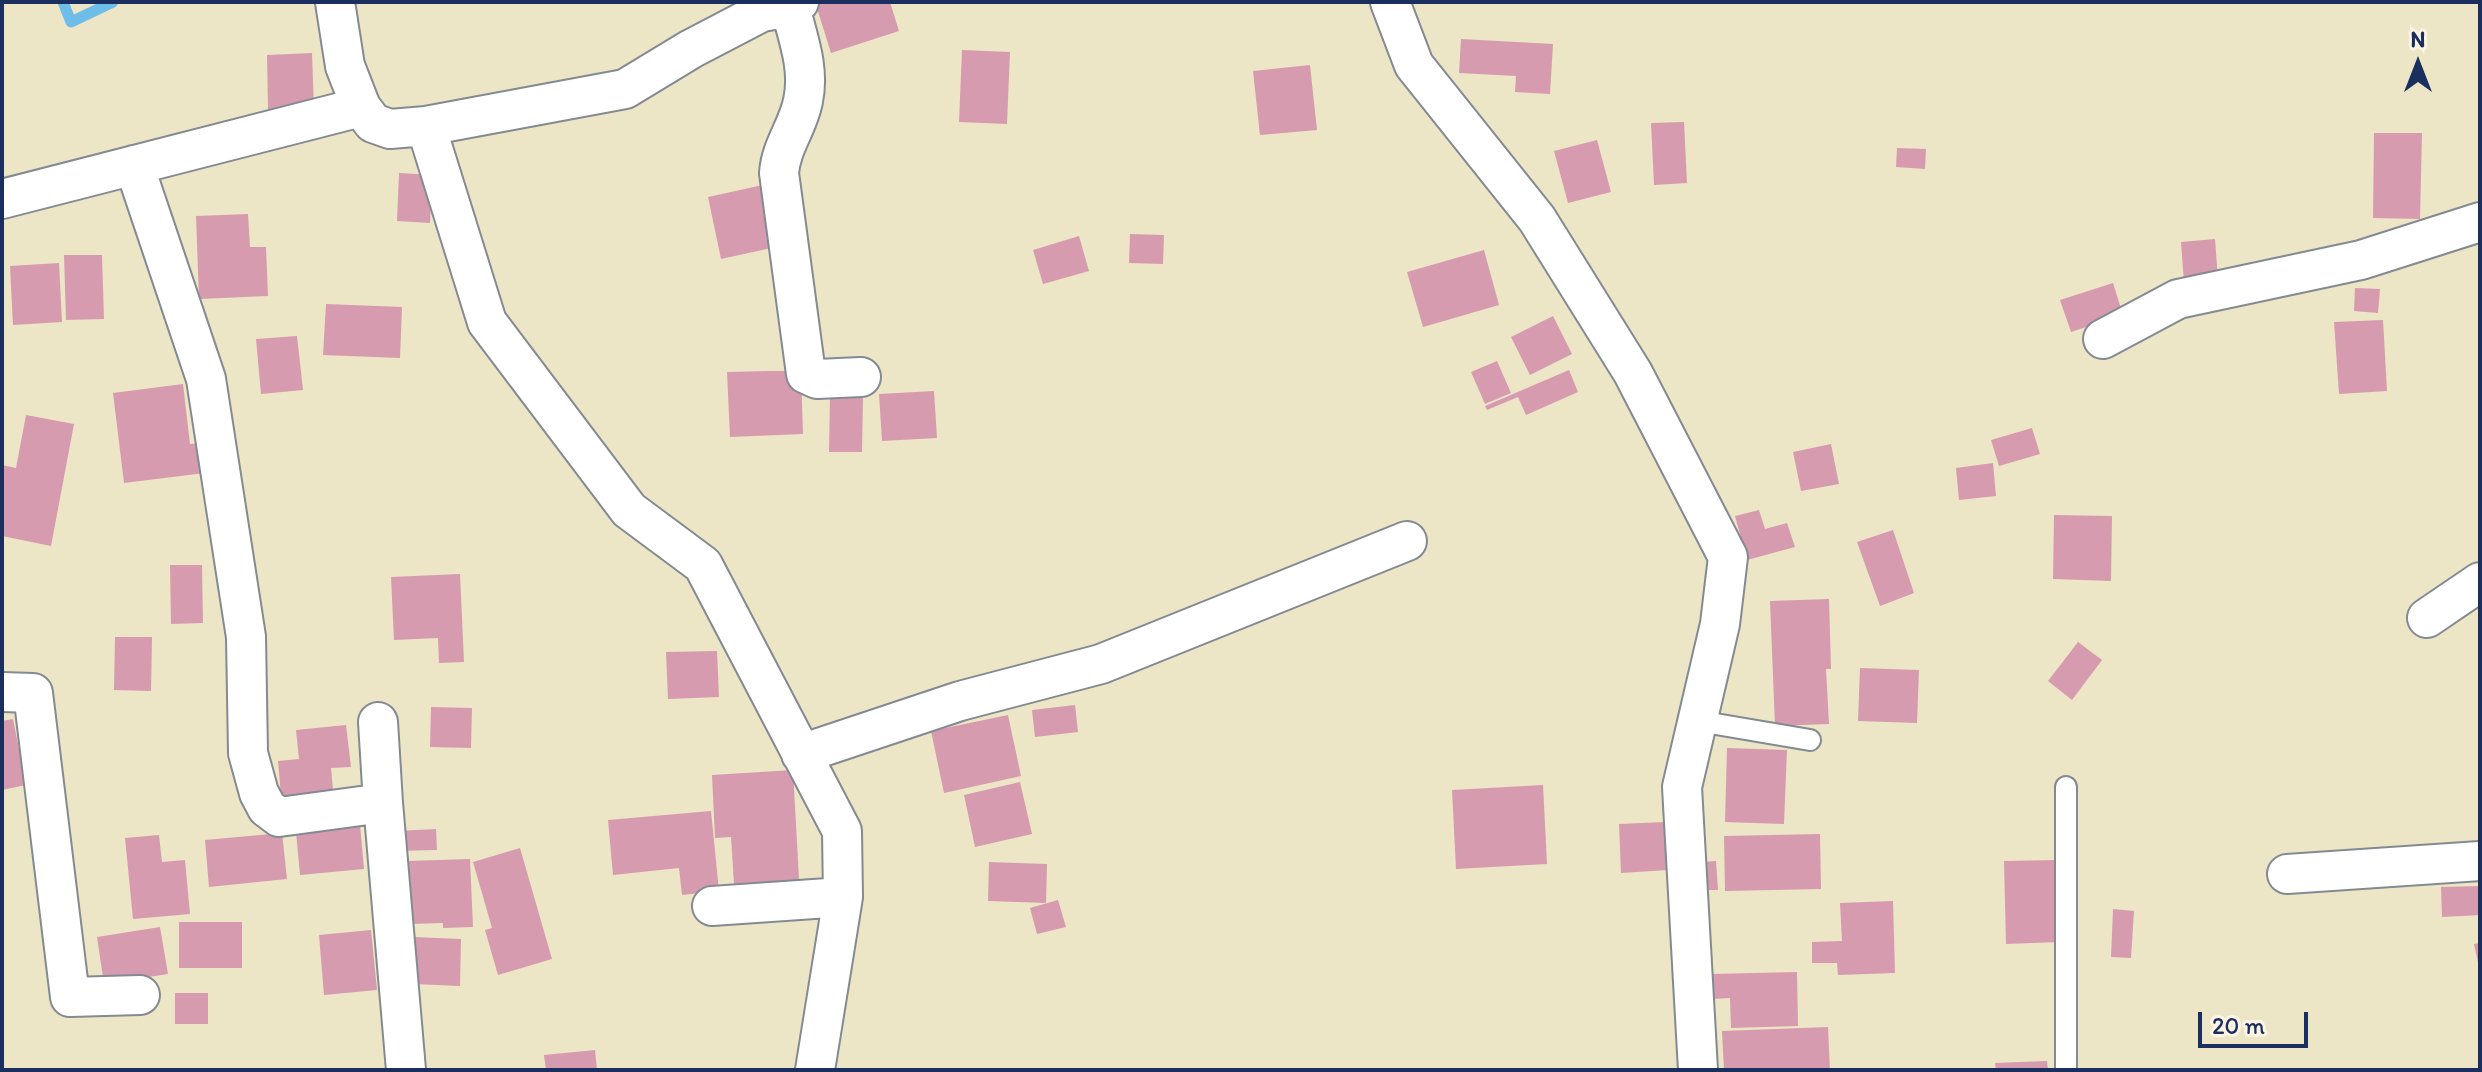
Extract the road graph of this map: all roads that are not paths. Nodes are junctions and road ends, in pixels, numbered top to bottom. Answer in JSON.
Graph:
{"nodes":[{"id":1,"x":335,"y":2,"type":"edge"},
{"id":2,"x":1390,"y":2,"type":"edge"},
{"id":3,"x":778,"y":6,"type":"edge"},
{"id":4,"x":361,"y":107,"type":"junction"},
{"id":5,"x":426,"y":126,"type":"junction"},
{"id":6,"x":134,"y":165,"type":"junction"},
{"id":7,"x":2,"y":199,"type":"edge"},
{"id":8,"x":2480,"y":222,"type":"edge"},
{"id":9,"x":2103,"y":339,"type":"dead end"},
{"id":10,"x":861,"y":377,"type":"dead end"},
{"id":11,"x":1407,"y":541,"type":"dead end"},
{"id":12,"x":2480,"y":582,"type":"edge"},
{"id":13,"x":2427,"y":618,"type":"dead end"},
{"id":14,"x":2,"y":692,"type":"edge"},
{"id":15,"x":1698,"y":721,"type":"junction"},
{"id":16,"x":378,"y":722,"type":"dead end"},
{"id":17,"x":1810,"y":740,"type":"dead end"},
{"id":18,"x":801,"y":754,"type":"junction"},
{"id":19,"x":2066,"y":787,"type":"dead end"},
{"id":20,"x":383,"y":803,"type":"junction"},
{"id":21,"x":2480,"y":861,"type":"edge"},
{"id":22,"x":2287,"y":874,"type":"dead end"},
{"id":23,"x":843,"y":897,"type":"junction"},
{"id":24,"x":712,"y":906,"type":"dead end"},
{"id":25,"x":140,"y":995,"type":"dead end"},
{"id":26,"x":406,"y":1070,"type":"edge"},
{"id":27,"x":815,"y":1070,"type":"edge"},
{"id":28,"x":1698,"y":1070,"type":"edge"},
{"id":29,"x":2066,"y":1070,"type":"edge"}],
"edges":[{"from":1,"to":4,"type":"street"},
{"from":2,"to":15,"type":"street"},
{"from":3,"to":5,"type":"street"},
{"from":3,"to":10,"type":"street"},
{"from":4,"to":5,"type":"street"},
{"from":4,"to":6,"type":"street"},
{"from":5,"to":18,"type":"street"},
{"from":6,"to":7,"type":"street"},
{"from":6,"to":20,"type":"street"},
{"from":8,"to":9,"type":"street"},
{"from":11,"to":18,"type":"street"},
{"from":12,"to":13,"type":"street"},
{"from":14,"to":25,"type":"street"},
{"from":15,"to":17,"type":"lane"},
{"from":15,"to":28,"type":"street"},
{"from":16,"to":20,"type":"street"},
{"from":18,"to":23,"type":"street"},
{"from":19,"to":29,"type":"lane"},
{"from":20,"to":26,"type":"street"},
{"from":21,"to":22,"type":"street"},
{"from":23,"to":24,"type":"street"},
{"from":23,"to":27,"type":"street"}]}
